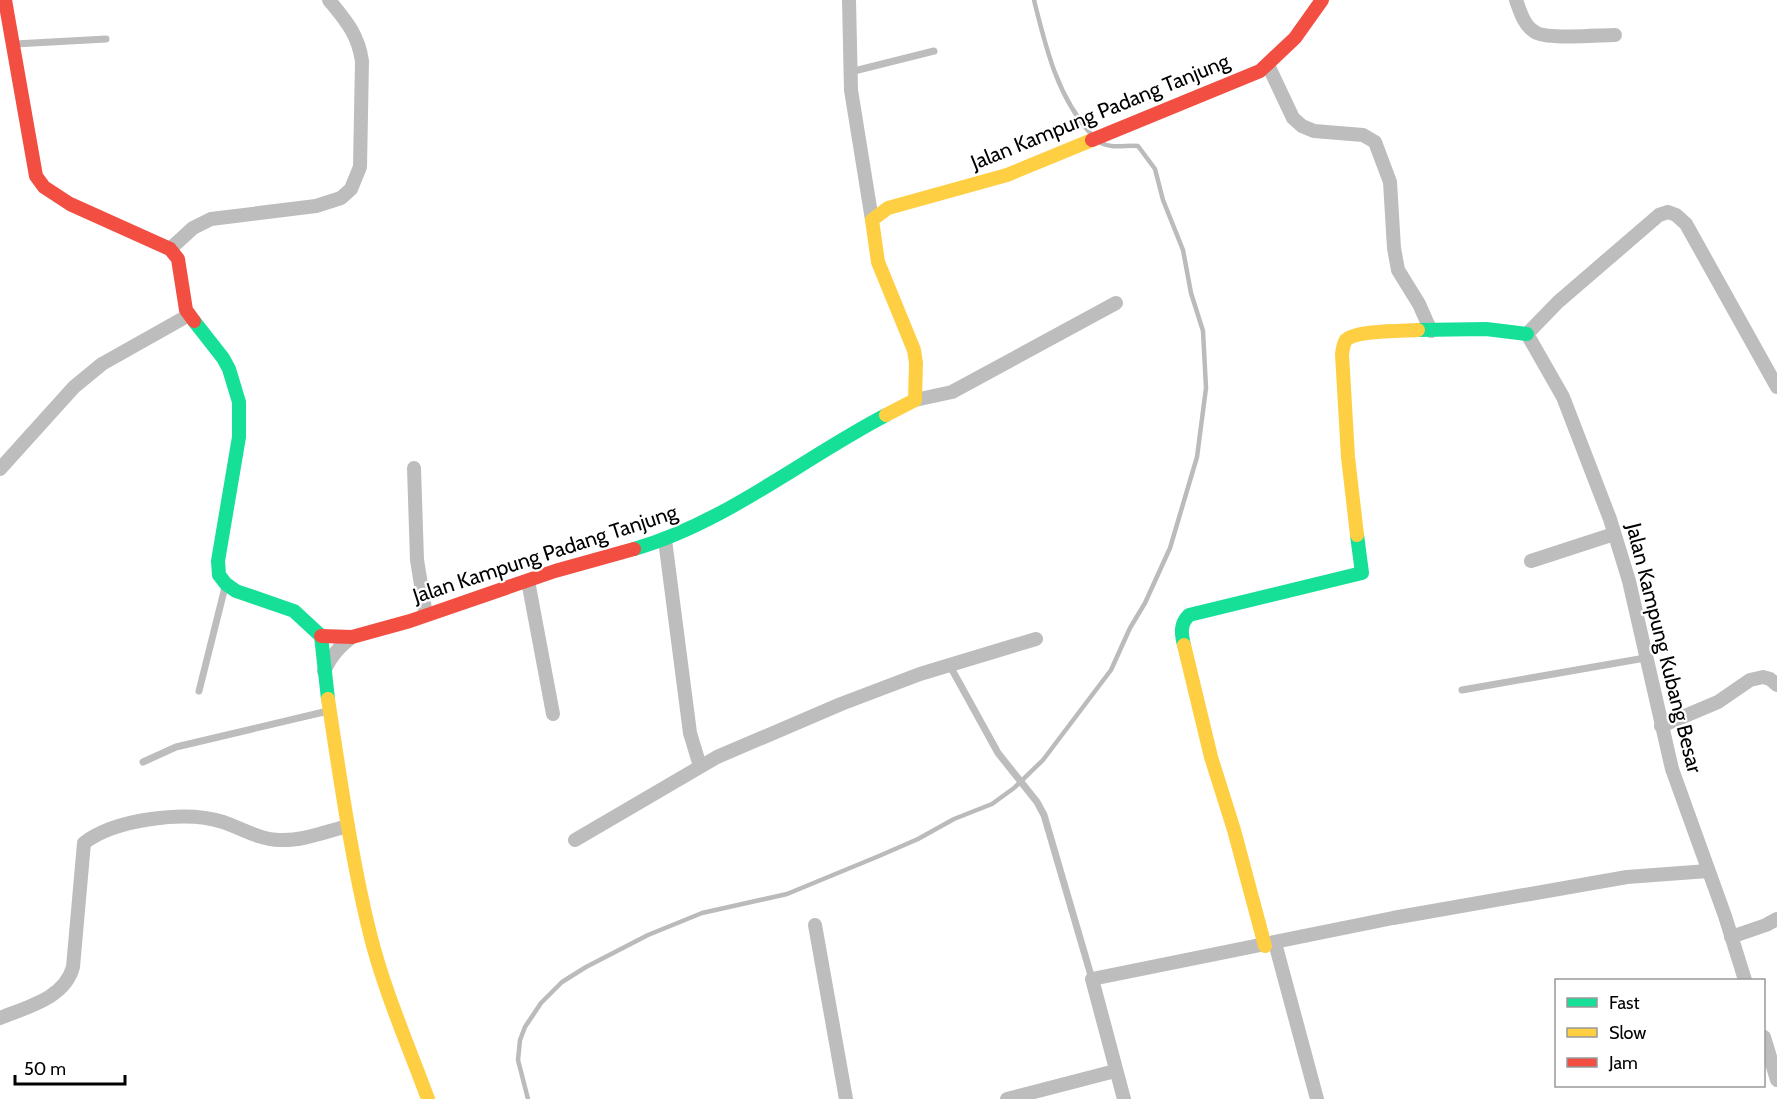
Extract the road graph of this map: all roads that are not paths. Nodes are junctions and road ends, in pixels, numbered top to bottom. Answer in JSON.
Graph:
{"nodes":[{"id":1,"x":5,"y":0,"type":"edge"},
{"id":2,"x":329,"y":0,"type":"edge"},
{"id":3,"x":849,"y":0,"type":"edge"},
{"id":4,"x":1322,"y":0,"type":"edge"},
{"id":5,"x":1516,"y":0,"type":"edge"},
{"id":6,"x":1616,"y":35,"type":"dead end"},
{"id":7,"x":106,"y":39,"type":"dead end"},
{"id":8,"x":12,"y":44,"type":"junction"},
{"id":9,"x":934,"y":51,"type":"dead end"},
{"id":10,"x":1268,"y":65,"type":"junction"},
{"id":11,"x":850,"y":72,"type":"junction"},
{"id":12,"x":872,"y":220,"type":"junction"},
{"id":13,"x":170,"y":249,"type":"junction"},
{"id":14,"x":1116,"y":303,"type":"dead end"},
{"id":15,"x":189,"y":315,"type":"junction"},
{"id":16,"x":1431,"y":331,"type":"junction"},
{"id":17,"x":1527,"y":334,"type":"junction"},
{"id":18,"x":1777,"y":387,"type":"edge"},
{"id":19,"x":915,"y":400,"type":"junction"},
{"id":20,"x":414,"y":468,"type":"dead end"},
{"id":21,"x":0,"y":469,"type":"edge"},
{"id":22,"x":1614,"y":534,"type":"junction"},
{"id":23,"x":665,"y":540,"type":"junction"},
{"id":24,"x":1531,"y":561,"type":"dead end"},
{"id":25,"x":528,"y":581,"type":"junction"},
{"id":26,"x":226,"y":584,"type":"junction"},
{"id":27,"x":426,"y":615,"type":"junction"},
{"id":28,"x":321,"y":636,"type":"junction"},
{"id":29,"x":352,"y":637,"type":"junction"},
{"id":30,"x":1036,"y":639,"type":"dead end"},
{"id":31,"x":1645,"y":658,"type":"junction"},
{"id":32,"x":950,"y":666,"type":"junction"},
{"id":33,"x":324,"y":671,"type":"junction"},
{"id":34,"x":1777,"y":685,"type":"edge"},
{"id":35,"x":1462,"y":690,"type":"dead end"},
{"id":36,"x":199,"y":691,"type":"dead end"},
{"id":37,"x":330,"y":710,"type":"junction"},
{"id":38,"x":553,"y":714,"type":"dead end"},
{"id":39,"x":1661,"y":726,"type":"junction"},
{"id":40,"x":143,"y":762,"type":"dead end"},
{"id":41,"x":700,"y":766,"type":"junction"},
{"id":42,"x":348,"y":826,"type":"junction"},
{"id":43,"x":575,"y":840,"type":"dead end"},
{"id":44,"x":1708,"y":871,"type":"junction"},
{"id":45,"x":1777,"y":919,"type":"edge"},
{"id":46,"x":815,"y":926,"type":"dead end"},
{"id":47,"x":1731,"y":937,"type":"junction"},
{"id":48,"x":1270,"y":945,"type":"junction"},
{"id":49,"x":1092,"y":979,"type":"junction"},
{"id":50,"x":1744,"y":979,"type":"edge"},
{"id":51,"x":0,"y":1018,"type":"edge"},
{"id":52,"x":1765,"y":1040,"type":"edge"},
{"id":53,"x":1115,"y":1071,"type":"junction"},
{"id":54,"x":1777,"y":1080,"type":"edge"},
{"id":55,"x":428,"y":1099,"type":"edge"},
{"id":56,"x":846,"y":1099,"type":"edge"},
{"id":57,"x":1007,"y":1099,"type":"edge"},
{"id":58,"x":1124,"y":1099,"type":"edge"},
{"id":59,"x":1317,"y":1099,"type":"edge"}],
"edges":[{"from":1,"to":8,"type":"street"},
{"from":2,"to":13,"type":"street"},
{"from":3,"to":11,"type":"street"},
{"from":4,"to":10,"type":"street","name":"Jalan Kampung Padang Tanjung"},
{"from":5,"to":6,"type":"street"},
{"from":7,"to":8,"type":"lane"},
{"from":8,"to":13,"type":"street"},
{"from":9,"to":11,"type":"lane"},
{"from":10,"to":12,"type":"street","name":"Jalan Kampung Padang Tanjung"},
{"from":10,"to":16,"type":"street"},
{"from":11,"to":12,"type":"street"},
{"from":12,"to":19,"type":"street"},
{"from":13,"to":15,"type":"street"},
{"from":14,"to":19,"type":"street"},
{"from":15,"to":21,"type":"street"},
{"from":15,"to":26,"type":"street"},
{"from":16,"to":17,"type":"street"},
{"from":16,"to":48,"type":"street"},
{"from":17,"to":18,"type":"street"},
{"from":17,"to":22,"type":"street","name":"Jalan Kampung Kubang Besar"},
{"from":19,"to":23,"type":"street","name":"Jalan Kampung Padang Tanjung"},
{"from":20,"to":27,"type":"street"},
{"from":22,"to":24,"type":"street"},
{"from":22,"to":31,"type":"street","name":"Jalan Kampung Kubang Besar"},
{"from":23,"to":25,"type":"street","name":"Jalan Kampung Padang Tanjung"},
{"from":23,"to":41,"type":"street"},
{"from":25,"to":27,"type":"street","name":"Jalan Kampung Padang Tanjung"},
{"from":25,"to":38,"type":"street"},
{"from":26,"to":28,"type":"street"},
{"from":26,"to":36,"type":"lane"},
{"from":27,"to":29,"type":"street","name":"Jalan Kampung Padang Tanjung"},
{"from":28,"to":29,"type":"street","name":"Jalan Kampung Padang Tanjung"},
{"from":28,"to":33,"type":"street"},
{"from":29,"to":33,"type":"street"},
{"from":30,"to":32,"type":"street"},
{"from":31,"to":35,"type":"lane"},
{"from":31,"to":39,"type":"street","name":"Jalan Kampung Kubang Besar"},
{"from":32,"to":41,"type":"street"},
{"from":32,"to":49,"type":"lane"},
{"from":33,"to":37,"type":"street"},
{"from":34,"to":39,"type":"street"},
{"from":37,"to":40,"type":"lane"},
{"from":37,"to":42,"type":"street"},
{"from":39,"to":44,"type":"street","name":"Jalan Kampung Kubang Besar"},
{"from":41,"to":43,"type":"street"},
{"from":42,"to":51,"type":"street"},
{"from":42,"to":55,"type":"street"},
{"from":44,"to":47,"type":"street","name":"Jalan Kampung Kubang Besar"},
{"from":44,"to":48,"type":"street"},
{"from":45,"to":47,"type":"street"},
{"from":46,"to":56,"type":"street"},
{"from":47,"to":50,"type":"street","name":"Jalan Kampung Kubang Besar"},
{"from":48,"to":49,"type":"street"},
{"from":48,"to":59,"type":"street"},
{"from":49,"to":53,"type":"street"},
{"from":52,"to":54,"type":"street"},
{"from":53,"to":57,"type":"street"},
{"from":53,"to":58,"type":"street"}]}
